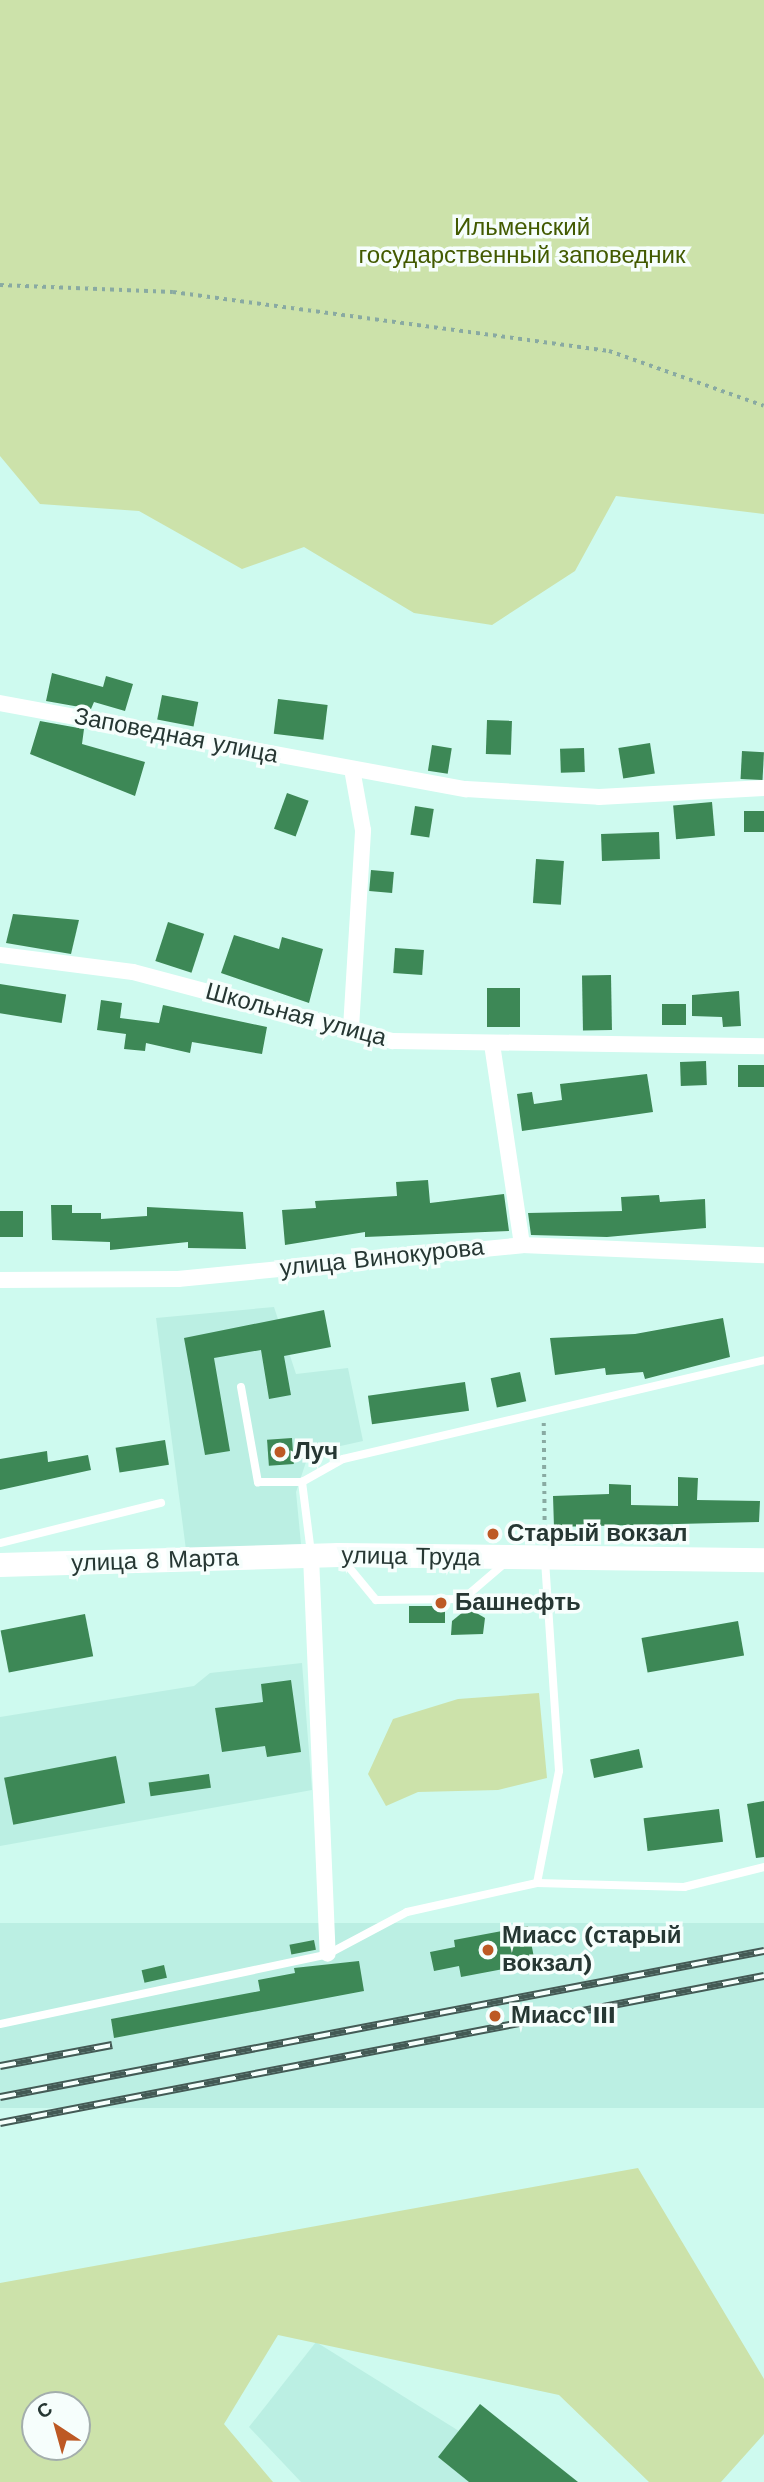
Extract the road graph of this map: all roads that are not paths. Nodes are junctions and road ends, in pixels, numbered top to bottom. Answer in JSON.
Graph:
{"nodes":[{"id":1,"x":0,"y":703,"type":"edge"},
{"id":2,"x":352,"y":769,"type":"junction"},
{"id":3,"x":764,"y":788,"type":"edge"},
{"id":4,"x":0,"y":955,"type":"edge"},
{"id":5,"x":351,"y":1028,"type":"junction"},
{"id":6,"x":492,"y":1044,"type":"junction"},
{"id":7,"x":764,"y":1046,"type":"edge"},
{"id":8,"x":522,"y":1245,"type":"junction"},
{"id":9,"x":764,"y":1255,"type":"edge"},
{"id":10,"x":0,"y":1280,"type":"edge"},
{"id":11,"x":764,"y":1360,"type":"edge"},
{"id":12,"x":241,"y":1387,"type":"dead end"},
{"id":13,"x":302,"y":1482,"type":"junction"},
{"id":14,"x":161,"y":1503,"type":"dead end"},
{"id":15,"x":0,"y":1543,"type":"edge"},
{"id":16,"x":339,"y":1555,"type":"junction"},
{"id":17,"x":311,"y":1556,"type":"junction"},
{"id":18,"x":545,"y":1557,"type":"junction"},
{"id":19,"x":511,"y":1558,"type":"junction"},
{"id":20,"x":764,"y":1560,"type":"edge"},
{"id":21,"x":0,"y":1564,"type":"edge"},
{"id":22,"x":764,"y":1867,"type":"edge"},
{"id":23,"x":537,"y":1883,"type":"junction"},
{"id":24,"x":328,"y":1954,"type":"junction"},
{"id":25,"x":0,"y":2024,"type":"edge"}],
"edges":[{"from":1,"to":2,"type":"street","name":"Заповедная улица"},
{"from":2,"to":3,"type":"street","name":"Заповедная улица"},
{"from":2,"to":5,"type":"street"},
{"from":4,"to":5,"type":"street","name":"Школьная улица"},
{"from":5,"to":6,"type":"street","name":"Школьная улица"},
{"from":6,"to":7,"type":"street","name":"Школьная улица"},
{"from":6,"to":8,"type":"street"},
{"from":8,"to":9,"type":"street","name":"улица Винокурова"},
{"from":8,"to":10,"type":"street","name":"улица Винокурова"},
{"from":11,"to":13,"type":"lane"},
{"from":12,"to":13,"type":"lane"},
{"from":13,"to":17,"type":"lane"},
{"from":14,"to":15,"type":"lane"},
{"from":16,"to":17,"type":"main road","name":"улица Труда"},
{"from":16,"to":19,"type":"main road","name":"улица Труда"},
{"from":16,"to":19,"type":"lane"},
{"from":17,"to":21,"type":"main road","name":"улица 8 Марта"},
{"from":17,"to":24,"type":"street"},
{"from":18,"to":19,"type":"main road","name":"улица Труда"},
{"from":18,"to":20,"type":"main road","name":"улица Труда"},
{"from":18,"to":23,"type":"lane"},
{"from":22,"to":23,"type":"lane"},
{"from":23,"to":24,"type":"lane"},
{"from":24,"to":25,"type":"lane"}]}
